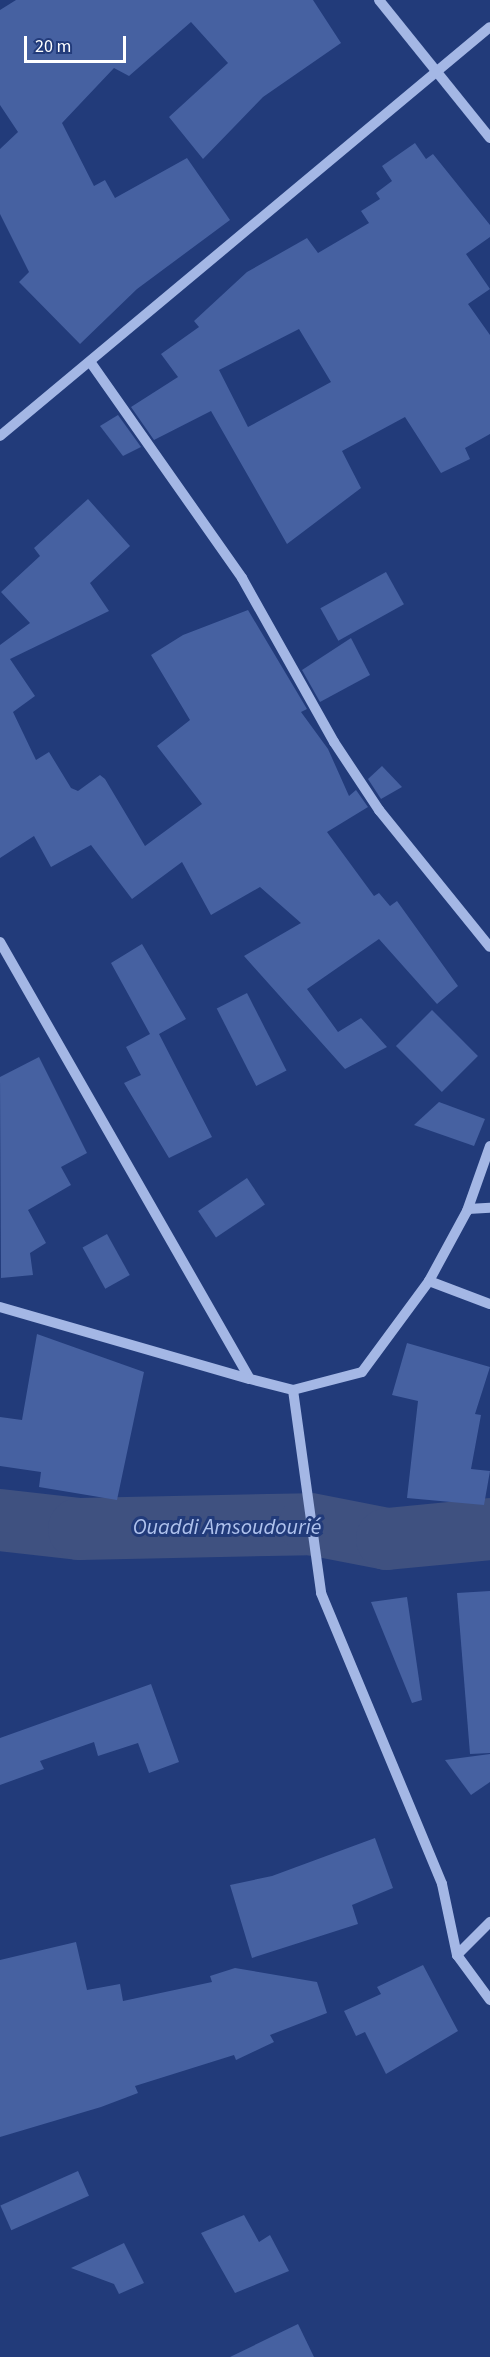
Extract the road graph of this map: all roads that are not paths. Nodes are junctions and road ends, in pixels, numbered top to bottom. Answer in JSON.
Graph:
{"nodes":[{"id":1,"x":379,"y":0,"type":"edge"},
{"id":2,"x":490,"y":27,"type":"edge"},
{"id":3,"x":435,"y":68,"type":"junction"},
{"id":4,"x":490,"y":138,"type":"edge"},
{"id":5,"x":91,"y":363,"type":"junction"},
{"id":6,"x":0,"y":436,"type":"edge"},
{"id":7,"x":0,"y":942,"type":"edge"},
{"id":8,"x":490,"y":947,"type":"edge"},
{"id":9,"x":490,"y":1146,"type":"edge"},
{"id":10,"x":490,"y":1208,"type":"edge"},
{"id":11,"x":468,"y":1209,"type":"junction"},
{"id":12,"x":429,"y":1281,"type":"junction"},
{"id":13,"x":490,"y":1304,"type":"edge"},
{"id":14,"x":0,"y":1307,"type":"edge"},
{"id":15,"x":250,"y":1379,"type":"junction"},
{"id":16,"x":293,"y":1389,"type":"junction"},
{"id":17,"x":490,"y":1922,"type":"edge"},
{"id":18,"x":457,"y":1955,"type":"junction"},
{"id":19,"x":490,"y":2000,"type":"edge"}],
"edges":[{"from":1,"to":3,"type":"street"},
{"from":2,"to":3,"type":"street"},
{"from":3,"to":4,"type":"street"},
{"from":3,"to":5,"type":"street"},
{"from":5,"to":6,"type":"street"},
{"from":5,"to":8,"type":"street"},
{"from":7,"to":15,"type":"street"},
{"from":9,"to":11,"type":"street"},
{"from":10,"to":11,"type":"street"},
{"from":11,"to":12,"type":"street"},
{"from":12,"to":13,"type":"street"},
{"from":12,"to":16,"type":"street"},
{"from":14,"to":15,"type":"street"},
{"from":15,"to":16,"type":"street"},
{"from":16,"to":18,"type":"street"},
{"from":17,"to":18,"type":"street"},
{"from":18,"to":19,"type":"street"}]}
